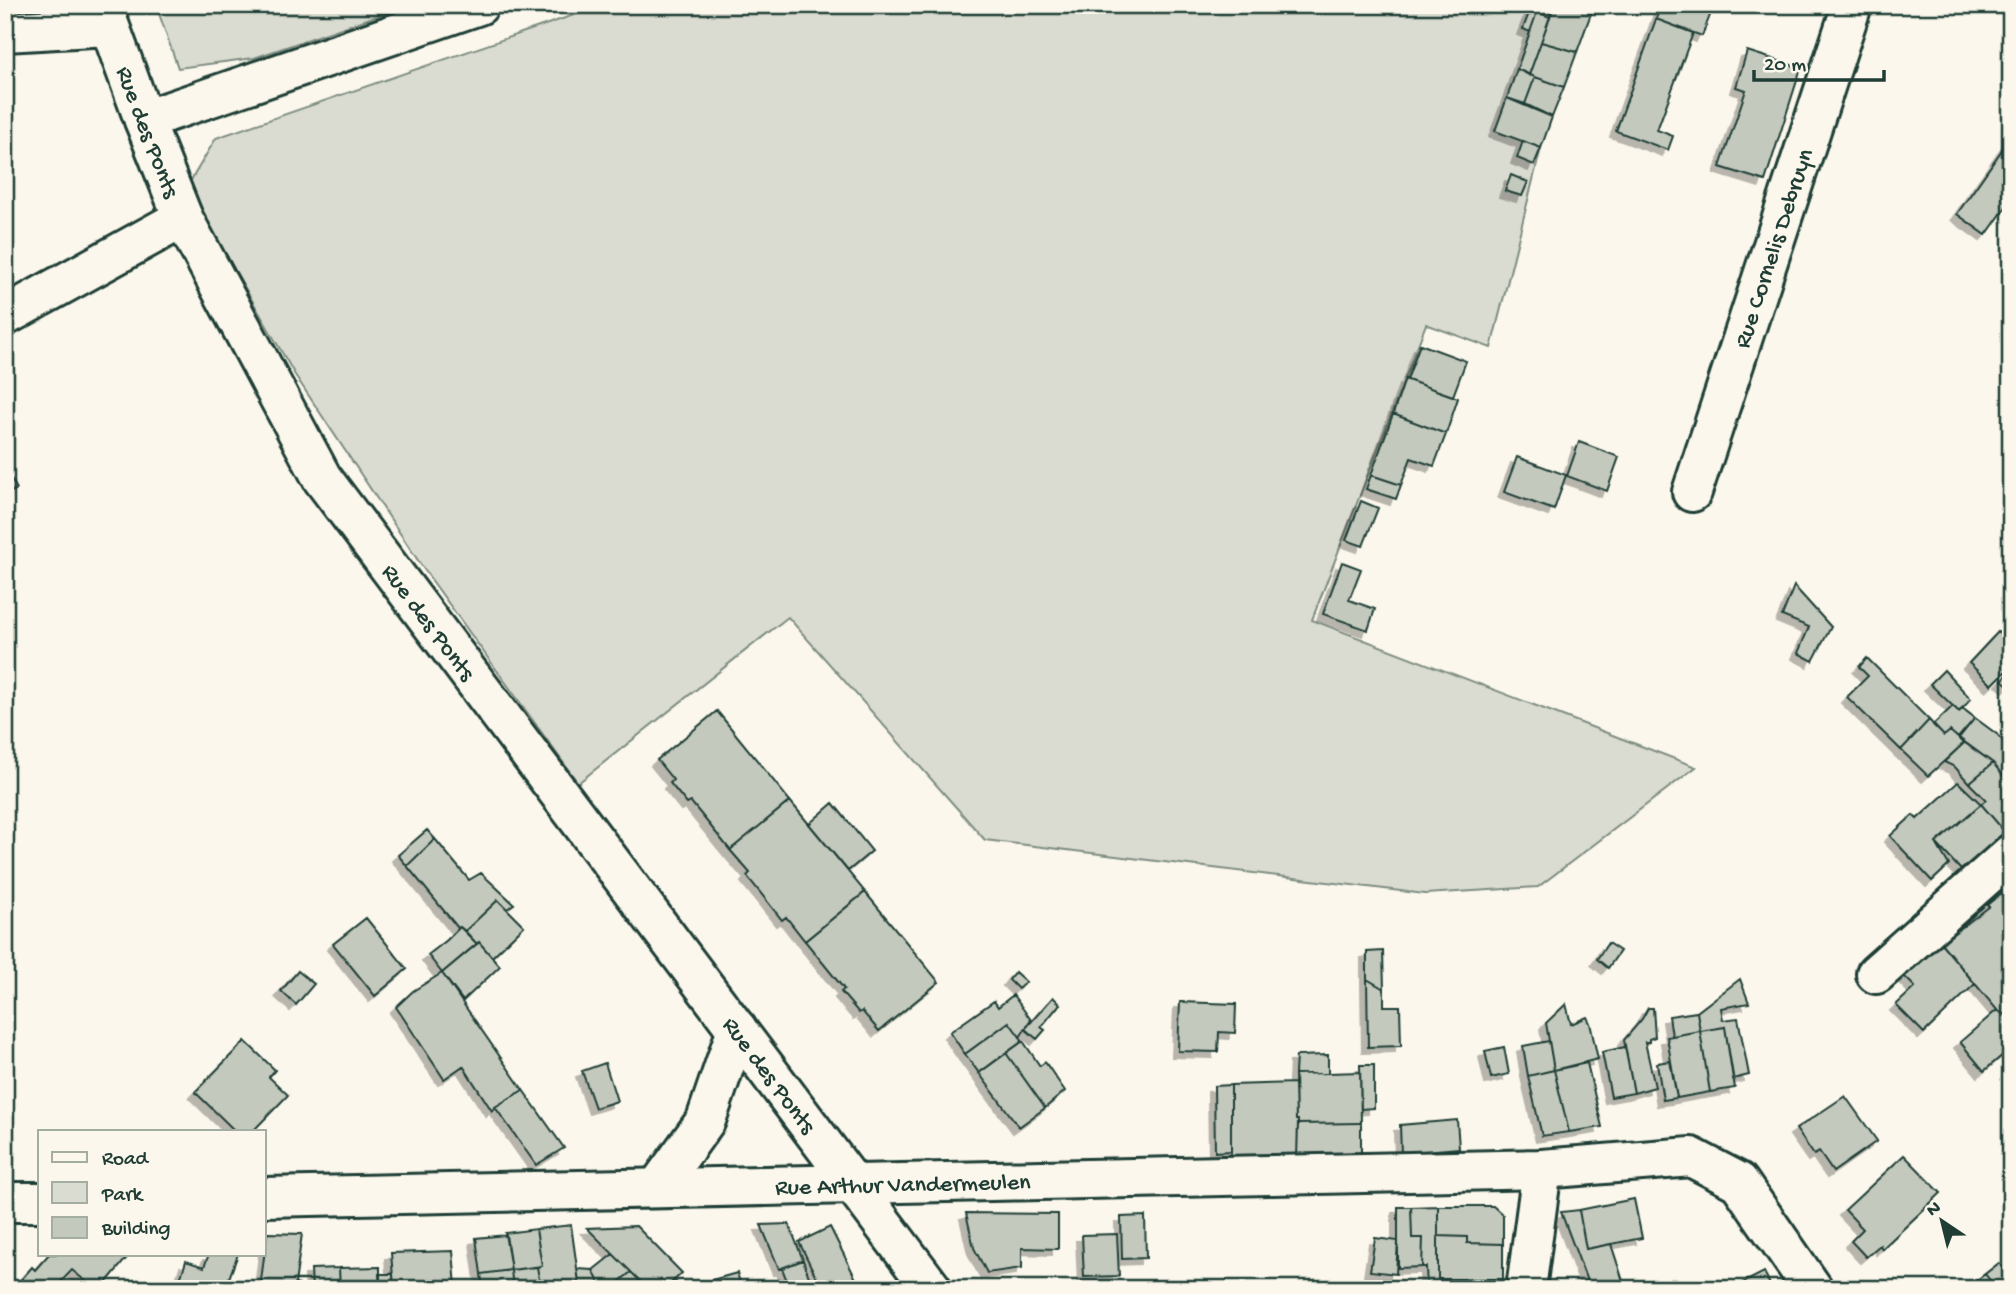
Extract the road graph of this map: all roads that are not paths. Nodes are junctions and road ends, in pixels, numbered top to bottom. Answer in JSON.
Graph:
{"nodes":[{"id":1,"x":479,"y":5,"type":"edge"},
{"id":2,"x":1852,"y":5,"type":"edge"},
{"id":3,"x":106,"y":16,"type":"edge"},
{"id":4,"x":5,"y":32,"type":"edge"},
{"id":5,"x":144,"y":120,"type":"junction"},
{"id":6,"x":183,"y":218,"type":"junction"},
{"id":7,"x":5,"y":316,"type":"edge"},
{"id":8,"x":1692,"y":492,"type":"dead end"},
{"id":9,"x":2011,"y":854,"type":"edge"},
{"id":10,"x":1876,"y":974,"type":"dead end"},
{"id":11,"x":737,"y":1030,"type":"junction"},
{"id":12,"x":1542,"y":1169,"type":"junction"},
{"id":13,"x":853,"y":1183,"type":"junction"},
{"id":14,"x":657,"y":1188,"type":"junction"},
{"id":15,"x":266,"y":1197,"type":"edge"},
{"id":16,"x":5,"y":1202,"type":"edge"},
{"id":17,"x":38,"y":1202,"type":"edge"},
{"id":18,"x":1529,"y":1285,"type":"edge"},
{"id":19,"x":932,"y":1289,"type":"edge"},
{"id":20,"x":1813,"y":1289,"type":"edge"}],
"edges":[{"from":1,"to":5,"type":"main road"},
{"from":2,"to":8,"type":"main road","name":"Rue Cornelis Debruyn"},
{"from":3,"to":4,"type":"main road"},
{"from":3,"to":5,"type":"main road","name":"Rue des Ponts"},
{"from":5,"to":6,"type":"main road","name":"Rue des Ponts"},
{"from":6,"to":7,"type":"main road"},
{"from":6,"to":11,"type":"main road","name":"Rue des Ponts"},
{"from":9,"to":10,"type":"main road"},
{"from":11,"to":13,"type":"main road","name":"Rue des Ponts"},
{"from":11,"to":14,"type":"main road"},
{"from":12,"to":13,"type":"main road","name":"Rue Arthur Vandermeulen"},
{"from":12,"to":18,"type":"main road"},
{"from":12,"to":20,"type":"main road","name":"Rue Arthur Vandermeulen"},
{"from":13,"to":14,"type":"main road","name":"Rue Arthur Vandermeulen"},
{"from":13,"to":19,"type":"main road","name":"Rue des Ponts"},
{"from":14,"to":15,"type":"main road","name":"Rue Arthur Vandermeulen"},
{"from":16,"to":17,"type":"main road"}]}
